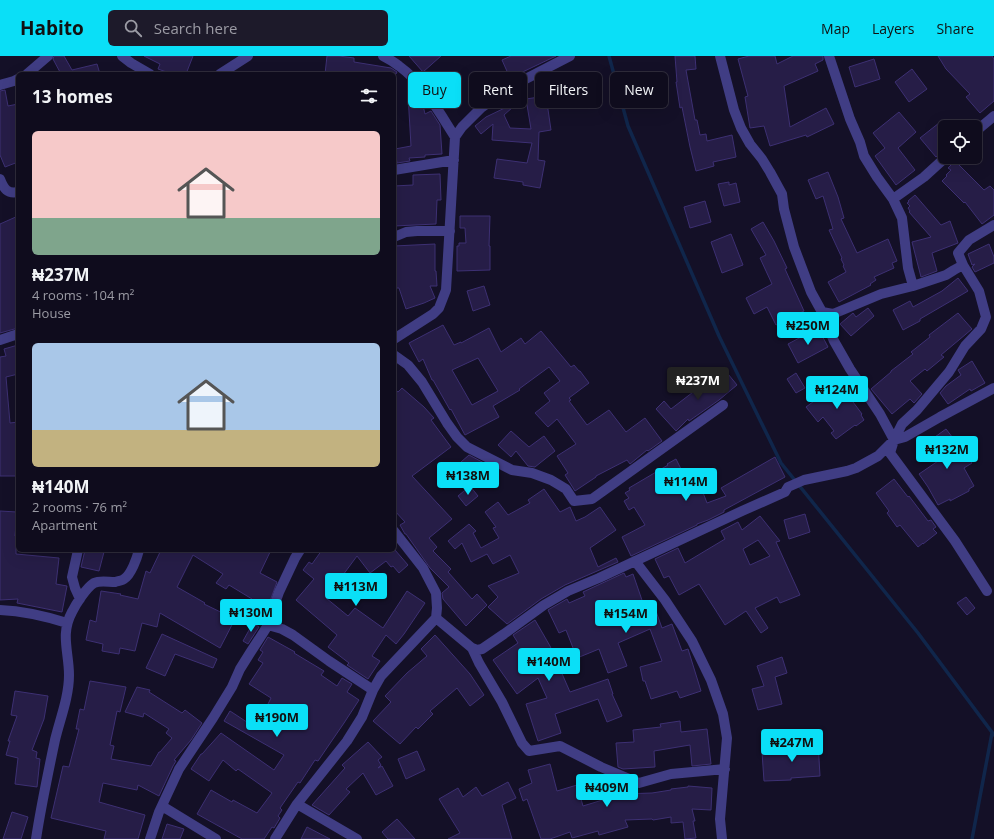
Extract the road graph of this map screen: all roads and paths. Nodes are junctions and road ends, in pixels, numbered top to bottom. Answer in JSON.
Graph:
{"nodes":[{"id":1,"x":48,"y":56,"type":"edge"},
{"id":2,"x":122,"y":56,"type":"edge"},
{"id":3,"x":248,"y":56,"type":"edge"},
{"id":4,"x":383,"y":56,"type":"edge"},
{"id":5,"x":720,"y":56,"type":"edge"},
{"id":6,"x":829,"y":56,"type":"edge"},
{"id":7,"x":563,"y":57,"type":"edge"},
{"id":8,"x":29,"y":72,"type":"edge"},
{"id":9,"x":147,"y":72,"type":"edge"},
{"id":10,"x":223,"y":72,"type":"edge"},
{"id":11,"x":16,"y":80,"type":"edge"},
{"id":12,"x":0,"y":85,"type":"edge"},
{"id":13,"x":994,"y":116,"type":"edge"},
{"id":14,"x":982,"y":126,"type":"edge"},
{"id":15,"x":455,"y":137,"type":"junction"},
{"id":16,"x":454,"y":160,"type":"junction"},
{"id":17,"x":938,"y":164,"type":"edge"},
{"id":18,"x":396,"y":170,"type":"edge"},
{"id":19,"x":0,"y":179,"type":"edge"},
{"id":20,"x":4,"y":192,"type":"edge"},
{"id":21,"x":16,"y":192,"type":"edge"},
{"id":22,"x":893,"y":199,"type":"junction"},
{"id":23,"x":994,"y":224,"type":"edge"},
{"id":24,"x":450,"y":231,"type":"junction"},
{"id":25,"x":396,"y":236,"type":"edge"},
{"id":26,"x":963,"y":265,"type":"junction"},
{"id":27,"x":912,"y":286,"type":"junction"},
{"id":28,"x":822,"y":312,"type":"junction"},
{"id":29,"x":16,"y":335,"type":"edge"},
{"id":30,"x":396,"y":338,"type":"edge"},
{"id":31,"x":0,"y":340,"type":"edge"},
{"id":32,"x":396,"y":356,"type":"edge"},
{"id":33,"x":994,"y":388,"type":"edge"},
{"id":34,"x":723,"y":405,"type":"dead end"},
{"id":35,"x":894,"y":440,"type":"junction"},
{"id":36,"x":396,"y":534,"type":"edge"},
{"id":37,"x":78,"y":552,"type":"edge"},
{"id":38,"x":138,"y":552,"type":"edge"},
{"id":39,"x":299,"y":552,"type":"edge"},
{"id":40,"x":635,"y":561,"type":"junction"},
{"id":41,"x":988,"y":591,"type":"dead end"},
{"id":42,"x":80,"y":599,"type":"junction"},
{"id":43,"x":0,"y":610,"type":"edge"},
{"id":44,"x":436,"y":618,"type":"junction"},
{"id":45,"x":67,"y":623,"type":"junction"},
{"id":46,"x":268,"y":625,"type":"junction"},
{"id":47,"x":472,"y":648,"type":"junction"},
{"id":48,"x":373,"y":690,"type":"junction"},
{"id":49,"x":725,"y":769,"type":"junction"},
{"id":50,"x":297,"y":804,"type":"junction"},
{"id":51,"x":162,"y":806,"type":"junction"},
{"id":52,"x":36,"y":839,"type":"edge"},
{"id":53,"x":150,"y":839,"type":"edge"},
{"id":54,"x":216,"y":839,"type":"edge"},
{"id":55,"x":275,"y":839,"type":"edge"},
{"id":56,"x":357,"y":839,"type":"edge"},
{"id":57,"x":722,"y":839,"type":"edge"}],
"edges":[{"from":1,"to":8,"type":"street"},
{"from":2,"to":9,"type":"street"},
{"from":3,"to":10,"type":"street"},
{"from":4,"to":15,"type":"street"},
{"from":5,"to":28,"type":"street"},
{"from":6,"to":22,"type":"street"},
{"from":7,"to":15,"type":"street"},
{"from":11,"to":12,"type":"street"},
{"from":13,"to":14,"type":"street"},
{"from":15,"to":16,"type":"street"},
{"from":16,"to":18,"type":"street"},
{"from":16,"to":24,"type":"street"},
{"from":17,"to":22,"type":"street"},
{"from":19,"to":20,"type":"street"},
{"from":20,"to":21,"type":"street"},
{"from":22,"to":27,"type":"street"},
{"from":23,"to":26,"type":"street"},
{"from":24,"to":25,"type":"street"},
{"from":24,"to":30,"type":"street"},
{"from":26,"to":27,"type":"street"},
{"from":26,"to":35,"type":"street"},
{"from":27,"to":28,"type":"street"},
{"from":28,"to":35,"type":"street"},
{"from":29,"to":31,"type":"street"},
{"from":32,"to":34,"type":"street"},
{"from":33,"to":35,"type":"street"},
{"from":35,"to":40,"type":"street"},
{"from":35,"to":41,"type":"street"},
{"from":36,"to":44,"type":"street"},
{"from":37,"to":42,"type":"street"},
{"from":38,"to":42,"type":"street"},
{"from":39,"to":46,"type":"street"},
{"from":40,"to":47,"type":"street"},
{"from":40,"to":49,"type":"street"},
{"from":42,"to":45,"type":"street"},
{"from":43,"to":45,"type":"street"},
{"from":44,"to":47,"type":"street"},
{"from":44,"to":48,"type":"street"},
{"from":45,"to":52,"type":"street"},
{"from":46,"to":48,"type":"street"},
{"from":46,"to":51,"type":"street"},
{"from":47,"to":49,"type":"street"},
{"from":48,"to":50,"type":"street"},
{"from":49,"to":57,"type":"street"},
{"from":50,"to":55,"type":"street"},
{"from":50,"to":56,"type":"street"},
{"from":51,"to":53,"type":"street"},
{"from":51,"to":54,"type":"street"}]}
